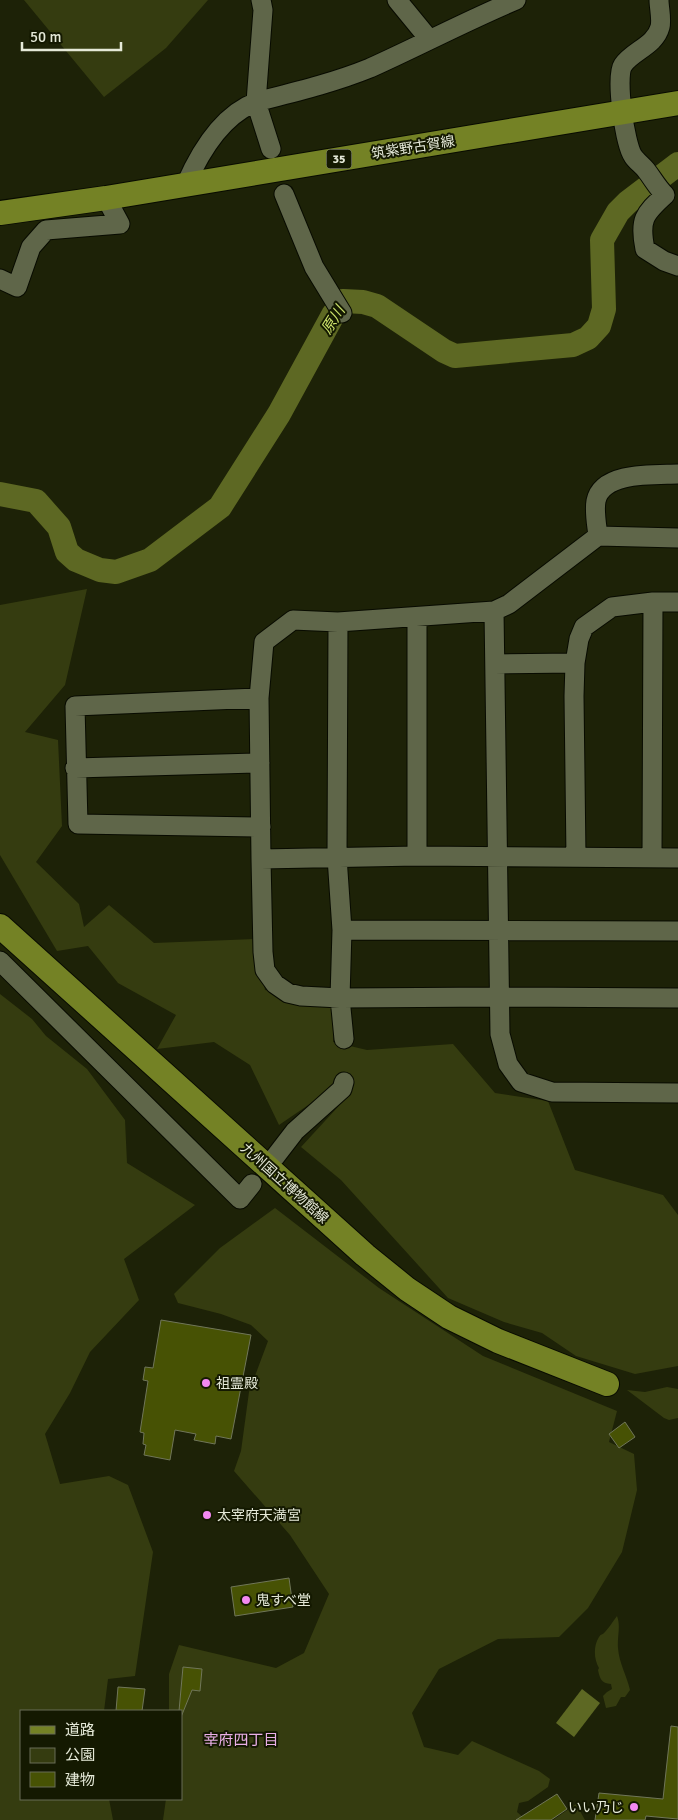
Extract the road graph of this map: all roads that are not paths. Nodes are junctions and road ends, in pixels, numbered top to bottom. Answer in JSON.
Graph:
{"nodes":[{"id":1,"x":261,"y":0,"type":"edge"},
{"id":2,"x":397,"y":0,"type":"edge"},
{"id":3,"x":516,"y":0,"type":"edge"},
{"id":4,"x":659,"y":0,"type":"edge"},
{"id":5,"x":429,"y":39,"type":"junction"},
{"id":6,"x":256,"y":102,"type":"junction"},
{"id":7,"x":678,"y":103,"type":"edge"},
{"id":8,"x":622,"y":112,"type":"junction"},
{"id":9,"x":271,"y":149,"type":"dead end"},
{"id":10,"x":186,"y":184,"type":"junction"},
{"id":11,"x":284,"y":194,"type":"dead end"},
{"id":12,"x":106,"y":198,"type":"junction"},
{"id":13,"x":0,"y":212,"type":"edge"},
{"id":14,"x":678,"y":266,"type":"edge"},
{"id":15,"x":0,"y":278,"type":"edge"},
{"id":16,"x":342,"y":313,"type":"dead end"},
{"id":17,"x":678,"y":474,"type":"edge"},
{"id":18,"x":598,"y":536,"type":"junction"},
{"id":19,"x":678,"y":538,"type":"edge"},
{"id":20,"x":654,"y":602,"type":"junction"},
{"id":21,"x":678,"y":602,"type":"edge"},
{"id":22,"x":494,"y":611,"type":"junction"},
{"id":23,"x":417,"y":617,"type":"junction"},
{"id":24,"x":338,"y":622,"type":"junction"},
{"id":25,"x":575,"y":663,"type":"junction"},
{"id":26,"x":494,"y":664,"type":"junction"},
{"id":27,"x":259,"y":698,"type":"junction"},
{"id":28,"x":260,"y":764,"type":"junction"},
{"id":29,"x":75,"y":768,"type":"junction"},
{"id":30,"x":260,"y":827,"type":"junction"},
{"id":31,"x":417,"y":856,"type":"junction"},
{"id":32,"x":337,"y":857,"type":"junction"},
{"id":33,"x":497,"y":857,"type":"junction"},
{"id":34,"x":576,"y":858,"type":"junction"},
{"id":35,"x":652,"y":858,"type":"junction"},
{"id":36,"x":678,"y":858,"type":"edge"},
{"id":37,"x":261,"y":859,"type":"junction"},
{"id":38,"x":0,"y":926,"type":"edge"},
{"id":39,"x":342,"y":930,"type":"junction"},
{"id":40,"x":499,"y":930,"type":"junction"},
{"id":41,"x":678,"y":931,"type":"edge"},
{"id":42,"x":0,"y":961,"type":"edge"},
{"id":43,"x":500,"y":997,"type":"junction"},
{"id":44,"x":340,"y":998,"type":"junction"},
{"id":45,"x":678,"y":998,"type":"edge"},
{"id":46,"x":344,"y":1039,"type":"dead end"},
{"id":47,"x":344,"y":1082,"type":"dead end"},
{"id":48,"x":678,"y":1093,"type":"edge"},
{"id":49,"x":274,"y":1158,"type":"dead end"},
{"id":50,"x":252,"y":1184,"type":"dead end"},
{"id":51,"x":607,"y":1384,"type":"dead end"}],
"edges":[{"from":1,"to":6,"type":"street"},
{"from":2,"to":5,"type":"street"},
{"from":3,"to":5,"type":"street"},
{"from":4,"to":8,"type":"street"},
{"from":5,"to":6,"type":"street"},
{"from":6,"to":9,"type":"street"},
{"from":6,"to":10,"type":"street"},
{"from":7,"to":8,"type":"main road","name":"筑紫野古賀線","number":"35"},
{"from":8,"to":10,"type":"main road","name":"筑紫野古賀線","number":"35"},
{"from":8,"to":14,"type":"street"},
{"from":10,"to":12,"type":"main road","name":"筑紫野古賀線","number":"35"},
{"from":11,"to":16,"type":"street"},
{"from":12,"to":13,"type":"main road","name":"筑紫野古賀線","number":"35"},
{"from":12,"to":15,"type":"street"},
{"from":17,"to":18,"type":"street"},
{"from":18,"to":19,"type":"street"},
{"from":18,"to":22,"type":"street"},
{"from":20,"to":21,"type":"street"},
{"from":20,"to":25,"type":"street"},
{"from":20,"to":35,"type":"street"},
{"from":22,"to":23,"type":"street"},
{"from":22,"to":26,"type":"street"},
{"from":23,"to":24,"type":"street"},
{"from":23,"to":31,"type":"street"},
{"from":24,"to":27,"type":"street"},
{"from":24,"to":32,"type":"street"},
{"from":25,"to":26,"type":"street"},
{"from":25,"to":34,"type":"street"},
{"from":26,"to":33,"type":"street"},
{"from":27,"to":28,"type":"street"},
{"from":27,"to":29,"type":"street"},
{"from":28,"to":29,"type":"street"},
{"from":28,"to":30,"type":"street"},
{"from":29,"to":30,"type":"street"},
{"from":30,"to":37,"type":"street"},
{"from":31,"to":32,"type":"street"},
{"from":31,"to":33,"type":"street"},
{"from":32,"to":37,"type":"street"},
{"from":32,"to":39,"type":"street"},
{"from":33,"to":34,"type":"street"},
{"from":33,"to":40,"type":"street"},
{"from":34,"to":35,"type":"street"},
{"from":35,"to":36,"type":"street"},
{"from":37,"to":44,"type":"street"},
{"from":38,"to":51,"type":"main road","name":"九州国立博物館線"},
{"from":39,"to":40,"type":"street"},
{"from":39,"to":44,"type":"street"},
{"from":40,"to":41,"type":"street"},
{"from":40,"to":43,"type":"street"},
{"from":42,"to":50,"type":"street"},
{"from":43,"to":44,"type":"street"},
{"from":43,"to":45,"type":"street"},
{"from":43,"to":48,"type":"street"},
{"from":44,"to":46,"type":"street"},
{"from":47,"to":49,"type":"street"}]}
